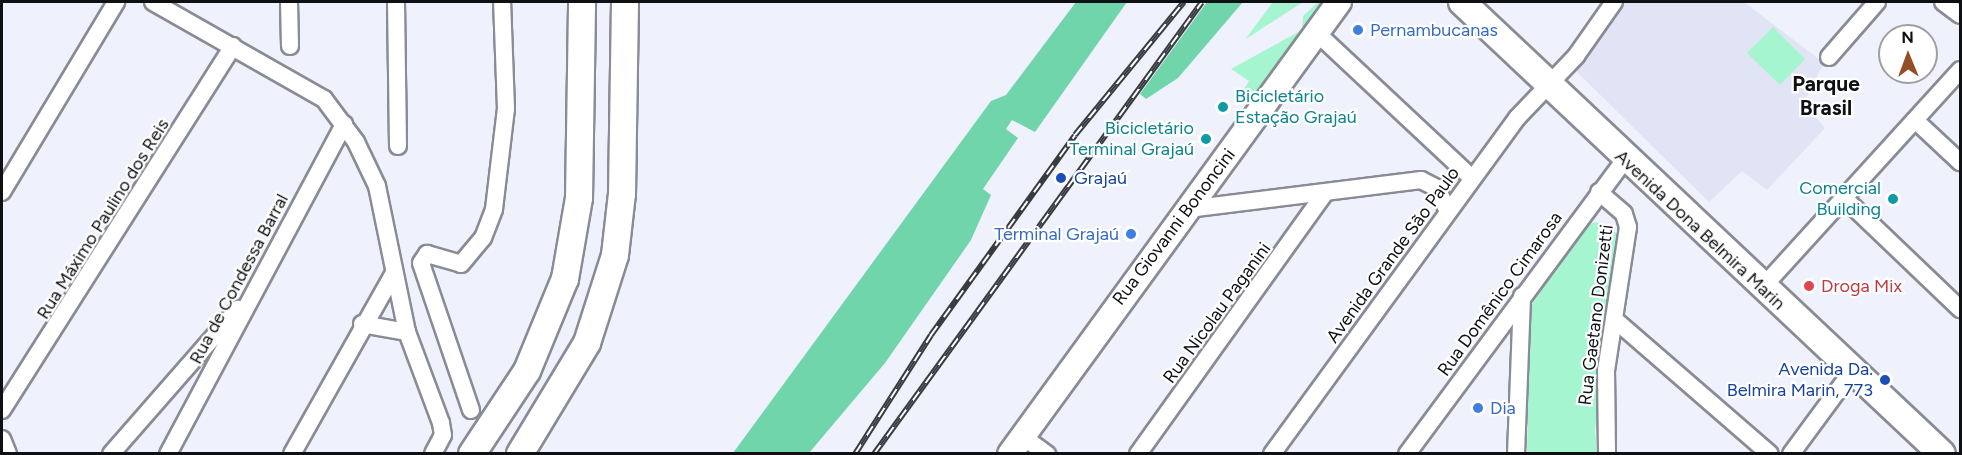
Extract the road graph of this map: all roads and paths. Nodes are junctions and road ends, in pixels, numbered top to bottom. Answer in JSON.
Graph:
{"nodes":[{"id":1,"x":116,"y":2,"type":"edge"},
{"id":2,"x":153,"y":2,"type":"edge"},
{"id":3,"x":289,"y":2,"type":"edge"},
{"id":4,"x":396,"y":2,"type":"edge"},
{"id":5,"x":502,"y":2,"type":"edge"},
{"id":6,"x":582,"y":2,"type":"edge"},
{"id":7,"x":625,"y":2,"type":"edge"},
{"id":8,"x":1339,"y":2,"type":"edge"},
{"id":9,"x":1462,"y":2,"type":"edge"},
{"id":10,"x":1614,"y":2,"type":"edge"},
{"id":11,"x":1877,"y":2,"type":"edge"},
{"id":12,"x":1943,"y":2,"type":"edge"},
{"id":13,"x":1960,"y":15,"type":"edge"},
{"id":14,"x":1317,"y":33,"type":"junction"},
{"id":15,"x":233,"y":46,"type":"junction"},
{"id":16,"x":290,"y":46,"type":"dead end"},
{"id":17,"x":1829,"y":57,"type":"dead end"},
{"id":18,"x":1960,"y":70,"type":"edge"},
{"id":19,"x":1548,"y":83,"type":"junction"},
{"id":20,"x":1915,"y":120,"type":"junction"},
{"id":21,"x":344,"y":124,"type":"junction"},
{"id":22,"x":398,"y":146,"type":"dead end"},
{"id":23,"x":1625,"y":159,"type":"junction"},
{"id":24,"x":1960,"y":162,"type":"edge"},
{"id":25,"x":1472,"y":178,"type":"junction"},
{"id":26,"x":2,"y":192,"type":"edge"},
{"id":27,"x":1599,"y":192,"type":"junction"},
{"id":28,"x":1325,"y":193,"type":"junction"},
{"id":29,"x":1845,"y":198,"type":"junction"},
{"id":30,"x":1188,"y":209,"type":"junction"},
{"id":31,"x":1448,"y":212,"type":"junction"},
{"id":32,"x":394,"y":273,"type":"junction"},
{"id":33,"x":1761,"y":289,"type":"junction"},
{"id":34,"x":252,"y":293,"type":"junction"},
{"id":35,"x":1522,"y":296,"type":"junction"},
{"id":36,"x":1960,"y":309,"type":"edge"},
{"id":37,"x":1614,"y":319,"type":"junction"},
{"id":38,"x":362,"y":324,"type":"junction"},
{"id":39,"x":407,"y":332,"type":"junction"},
{"id":40,"x":1853,"y":370,"type":"junction"},
{"id":41,"x":177,"y":374,"type":"junction"},
{"id":42,"x":201,"y":390,"type":"junction"},
{"id":43,"x":2,"y":410,"type":"edge"},
{"id":44,"x":471,"y":410,"type":"dead end"},
{"id":45,"x":2,"y":439,"type":"edge"},
{"id":46,"x":1016,"y":445,"type":"edge"},
{"id":47,"x":436,"y":450,"type":"edge"},
{"id":48,"x":8,"y":453,"type":"edge"},
{"id":49,"x":111,"y":453,"type":"edge"},
{"id":50,"x":168,"y":453,"type":"edge"},
{"id":51,"x":292,"y":453,"type":"edge"},
{"id":52,"x":472,"y":453,"type":"edge"},
{"id":53,"x":520,"y":453,"type":"edge"},
{"id":54,"x":1047,"y":453,"type":"edge"},
{"id":55,"x":1138,"y":453,"type":"edge"},
{"id":56,"x":1272,"y":453,"type":"edge"},
{"id":57,"x":1407,"y":453,"type":"edge"},
{"id":58,"x":1516,"y":453,"type":"edge"},
{"id":59,"x":1607,"y":453,"type":"edge"},
{"id":60,"x":1770,"y":453,"type":"edge"},
{"id":61,"x":1791,"y":453,"type":"edge"},
{"id":62,"x":1942,"y":453,"type":"edge"}],
"edges":[{"from":1,"to":26,"type":"street"},
{"from":2,"to":15,"type":"street"},
{"from":3,"to":16,"type":"street"},
{"from":4,"to":22,"type":"street"},
{"from":5,"to":44,"type":"street"},
{"from":6,"to":52,"type":"main road"},
{"from":7,"to":53,"type":"main road"},
{"from":8,"to":14,"type":"street","name":"Rua Giovanni Bononcini"},
{"from":9,"to":19,"type":"main road","name":"Avenida Dona Belmira Marin"},
{"from":10,"to":19,"type":"street","name":"Avenida Grande São Paulo"},
{"from":11,"to":17,"type":"street"},
{"from":12,"to":13,"type":"street"},
{"from":14,"to":25,"type":"street"},
{"from":14,"to":30,"type":"street","name":"Rua Giovanni Bononcini"},
{"from":15,"to":21,"type":"street"},
{"from":15,"to":43,"type":"street","name":"Rua Máximo Paulino dos Reis"},
{"from":18,"to":20,"type":"street"},
{"from":19,"to":23,"type":"main road","name":"Avenida Dona Belmira Marin"},
{"from":19,"to":25,"type":"street","name":"Avenida Grande São Paulo"},
{"from":20,"to":24,"type":"street"},
{"from":20,"to":29,"type":"street"},
{"from":21,"to":32,"type":"street"},
{"from":21,"to":34,"type":"street","name":"Rua de Condessa Barral"},
{"from":23,"to":27,"type":"street","name":"Rua Domênico Cimarosa"},
{"from":23,"to":33,"type":"main road","name":"Avenida Dona Belmira Marin"},
{"from":25,"to":31,"type":"street","name":"Avenida Grande São Paulo"},
{"from":27,"to":35,"type":"street","name":"Rua Domênico Cimarosa"},
{"from":27,"to":37,"type":"street","name":"Rua Gaetano Donizetti"},
{"from":28,"to":30,"type":"street"},
{"from":28,"to":31,"type":"street"},
{"from":28,"to":55,"type":"street","name":"Rua Nicolau Paganini"},
{"from":29,"to":33,"type":"street"},
{"from":29,"to":36,"type":"street"},
{"from":30,"to":46,"type":"street","name":"Rua Giovanni Bononcini"},
{"from":31,"to":56,"type":"street","name":"Avenida Grande São Paulo"},
{"from":32,"to":38,"type":"street"},
{"from":32,"to":39,"type":"street"},
{"from":33,"to":40,"type":"main road","name":"Avenida Dona Belmira Marin"},
{"from":34,"to":41,"type":"street"},
{"from":34,"to":42,"type":"street","name":"Rua de Condessa Barral"},
{"from":35,"to":57,"type":"street","name":"Rua Domênico Cimarosa"},
{"from":35,"to":58,"type":"street"},
{"from":37,"to":59,"type":"street","name":"Rua Gaetano Donizetti"},
{"from":37,"to":60,"type":"street"},
{"from":38,"to":39,"type":"street"},
{"from":38,"to":51,"type":"street"},
{"from":39,"to":47,"type":"street"},
{"from":40,"to":61,"type":"street"},
{"from":40,"to":62,"type":"main road","name":"Avenida Dona Belmira Marin"},
{"from":41,"to":42,"type":"street"},
{"from":41,"to":49,"type":"street"},
{"from":42,"to":50,"type":"street","name":"Rua de Condessa Barral"},
{"from":45,"to":48,"type":"street"},
{"from":46,"to":54,"type":"street"}]}
